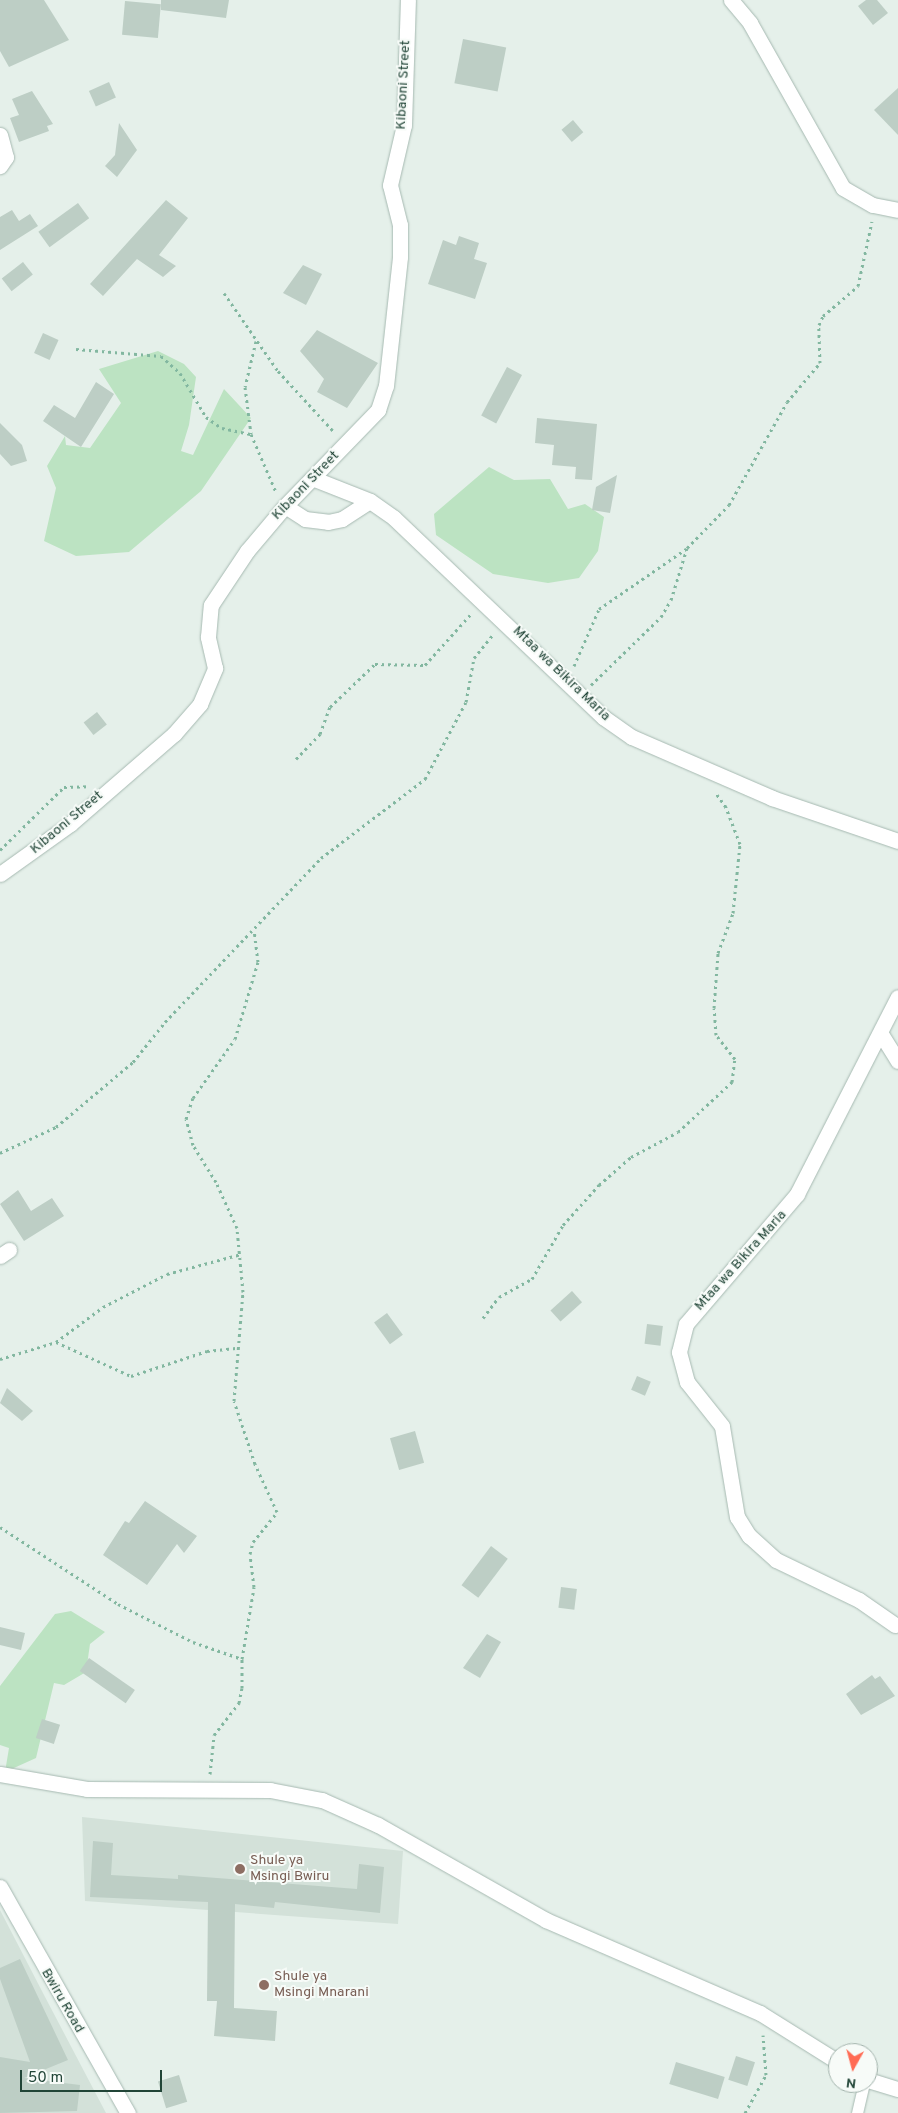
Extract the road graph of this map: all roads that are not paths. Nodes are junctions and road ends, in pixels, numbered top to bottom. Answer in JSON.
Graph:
{"nodes":[{"id":1,"x":408,"y":0,"type":"edge"},
{"id":2,"x":731,"y":0,"type":"edge"},
{"id":3,"x":0,"y":135,"type":"edge"},
{"id":4,"x":0,"y":166,"type":"edge"},
{"id":5,"x":898,"y":210,"type":"edge"},
{"id":6,"x":312,"y":478,"type":"junction"},
{"id":7,"x":370,"y":501,"type":"junction"},
{"id":8,"x":285,"y":506,"type":"junction"},
{"id":9,"x":898,"y":841,"type":"edge"},
{"id":10,"x":0,"y":874,"type":"edge"},
{"id":11,"x":898,"y":997,"type":"edge"},
{"id":12,"x":881,"y":1034,"type":"junction"},
{"id":13,"x":898,"y":1061,"type":"edge"},
{"id":14,"x":895,"y":1625,"type":"dead end"},
{"id":15,"x":0,"y":1774,"type":"edge"},
{"id":16,"x":0,"y":1887,"type":"edge"},
{"id":17,"x":828,"y":2056,"type":"edge"},
{"id":18,"x":878,"y":2083,"type":"edge"},
{"id":19,"x":898,"y":2089,"type":"edge"},
{"id":20,"x":862,"y":2093,"type":"edge"},
{"id":21,"x":128,"y":2113,"type":"edge"},
{"id":22,"x":857,"y":2113,"type":"edge"}],
"edges":[{"from":1,"to":6,"type":"street","name":"Kibaoni Street"},
{"from":2,"to":5,"type":"street"},
{"from":3,"to":4,"type":"street"},
{"from":6,"to":7,"type":"street","name":"Mtaa wa Bikira Maria"},
{"from":6,"to":8,"type":"street","name":"Kibaoni Street"},
{"from":7,"to":8,"type":"street"},
{"from":7,"to":9,"type":"street","name":"Mtaa wa Bikira Maria"},
{"from":8,"to":10,"type":"street","name":"Kibaoni Street"},
{"from":11,"to":12,"type":"street","name":"Mtaa wa Bikira Maria"},
{"from":12,"to":13,"type":"street"},
{"from":12,"to":14,"type":"street","name":"Mtaa wa Bikira Maria"},
{"from":15,"to":17,"type":"street"},
{"from":16,"to":21,"type":"street","name":"Bwiru Road"},
{"from":18,"to":19,"type":"street"},
{"from":20,"to":22,"type":"lane"}]}
